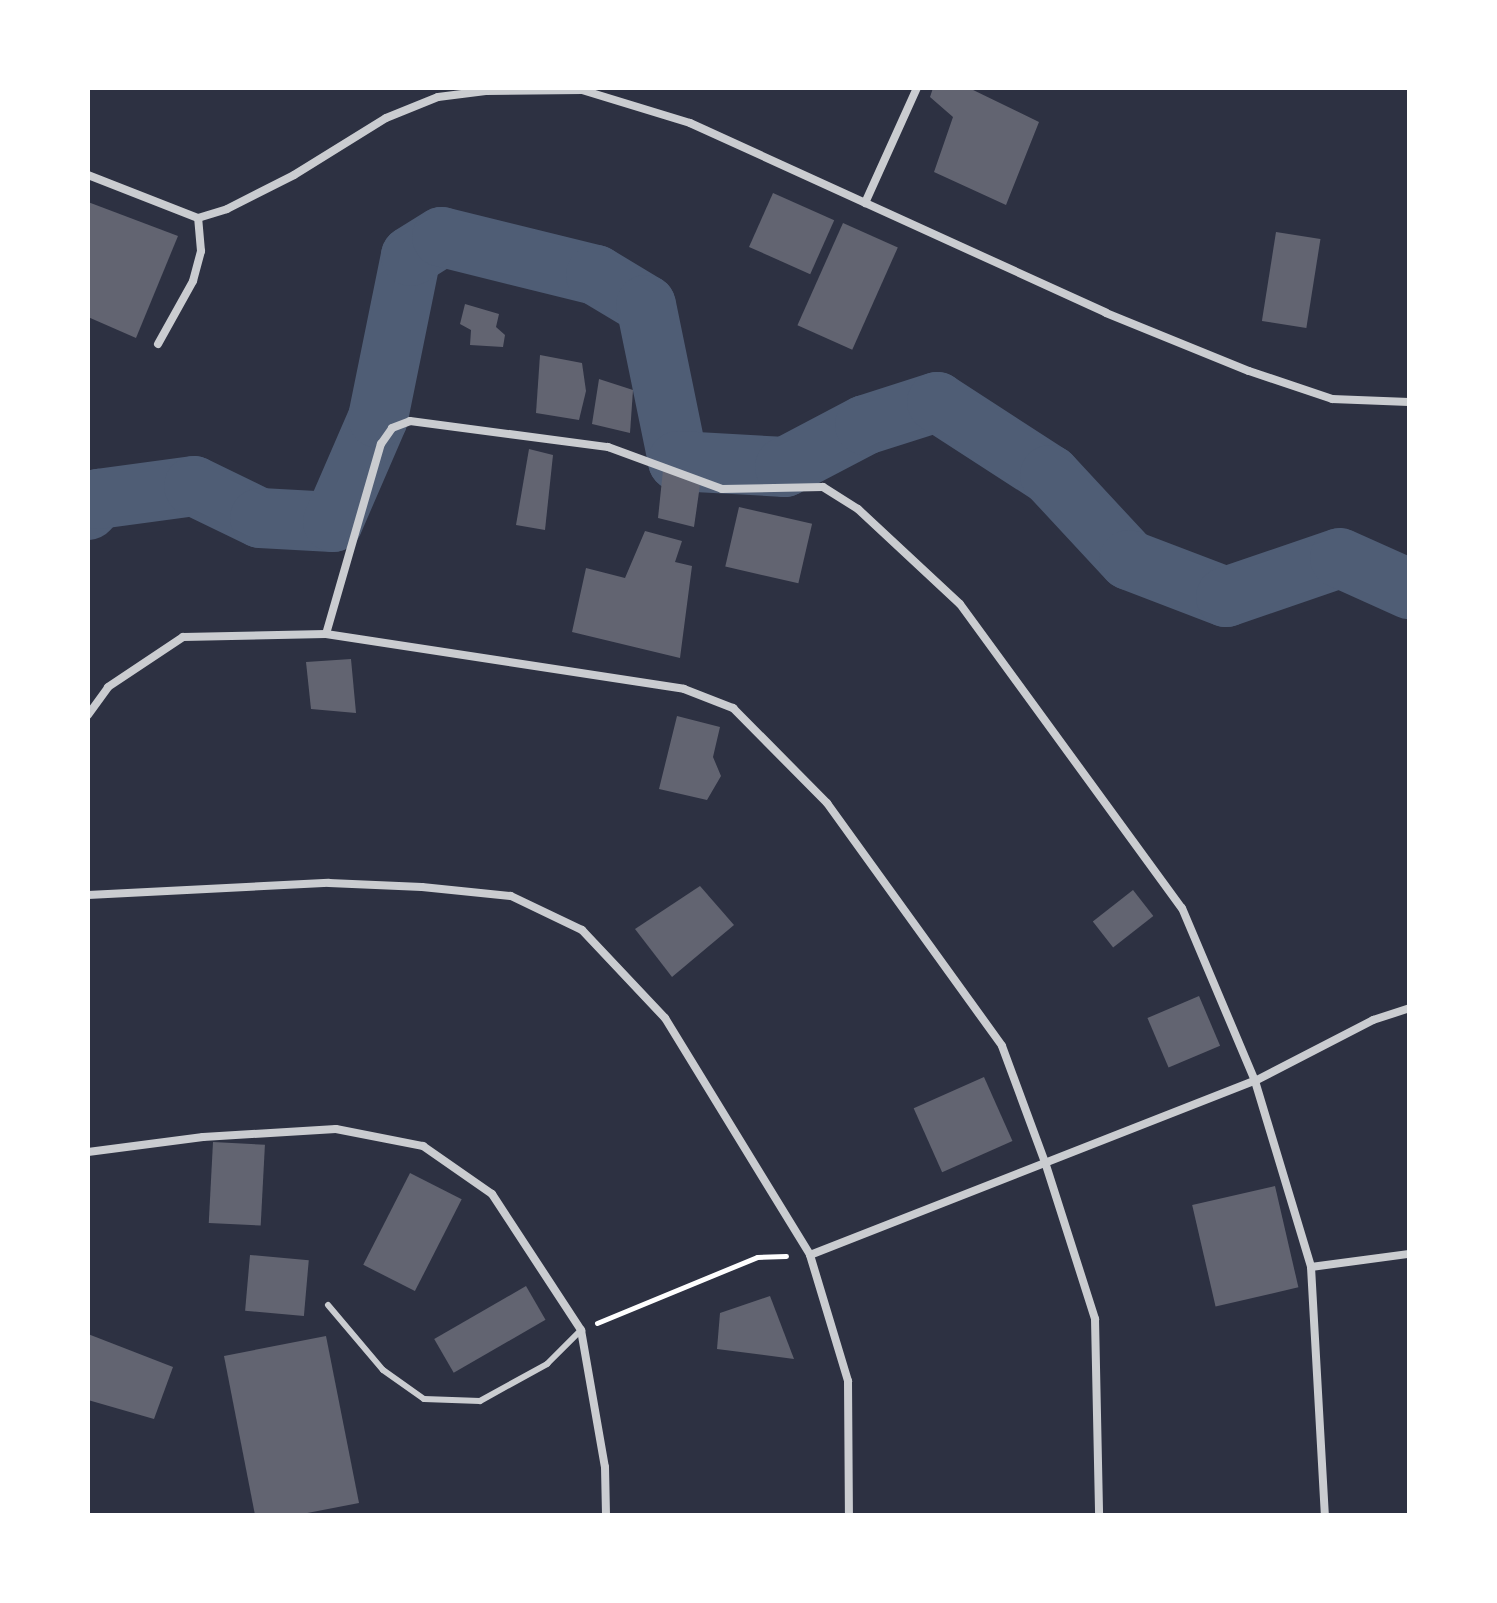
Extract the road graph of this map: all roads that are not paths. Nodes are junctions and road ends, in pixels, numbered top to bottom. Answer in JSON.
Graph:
{"nodes":[{"id":1,"x":917,"y":88,"type":"edge"},
{"id":2,"x":88,"y":175,"type":"edge"},
{"id":3,"x":865,"y":203,"type":"junction"},
{"id":4,"x":198,"y":218,"type":"junction"},
{"id":5,"x":158,"y":344,"type":"dead end"},
{"id":6,"x":1409,"y":402,"type":"edge"},
{"id":7,"x":326,"y":634,"type":"junction"},
{"id":8,"x":88,"y":715,"type":"edge"},
{"id":9,"x":88,"y":895,"type":"edge"},
{"id":10,"x":1409,"y":1008,"type":"edge"},
{"id":11,"x":1255,"y":1081,"type":"junction"},
{"id":12,"x":88,"y":1152,"type":"edge"},
{"id":13,"x":1045,"y":1162,"type":"junction"},
{"id":14,"x":1409,"y":1254,"type":"edge"},
{"id":15,"x":810,"y":1255,"type":"junction"},
{"id":16,"x":1311,"y":1267,"type":"junction"},
{"id":17,"x":328,"y":1305,"type":"dead end"},
{"id":18,"x":581,"y":1330,"type":"junction"},
{"id":19,"x":606,"y":1515,"type":"edge"},
{"id":20,"x":849,"y":1515,"type":"edge"},
{"id":21,"x":1099,"y":1515,"type":"edge"},
{"id":22,"x":1325,"y":1515,"type":"edge"}],
"edges":[{"from":1,"to":3,"type":"street"},
{"from":2,"to":4,"type":"street"},
{"from":3,"to":4,"type":"street"},
{"from":3,"to":6,"type":"street"},
{"from":4,"to":5,"type":"street"},
{"from":7,"to":8,"type":"street"},
{"from":7,"to":11,"type":"street"},
{"from":7,"to":13,"type":"street"},
{"from":9,"to":15,"type":"street"},
{"from":10,"to":11,"type":"street"},
{"from":11,"to":13,"type":"street"},
{"from":11,"to":16,"type":"street"},
{"from":12,"to":18,"type":"street"},
{"from":13,"to":15,"type":"street"},
{"from":13,"to":21,"type":"street"},
{"from":14,"to":16,"type":"street"},
{"from":15,"to":20,"type":"street"},
{"from":16,"to":22,"type":"street"},
{"from":17,"to":18,"type":"lane"},
{"from":18,"to":19,"type":"street"}]}
